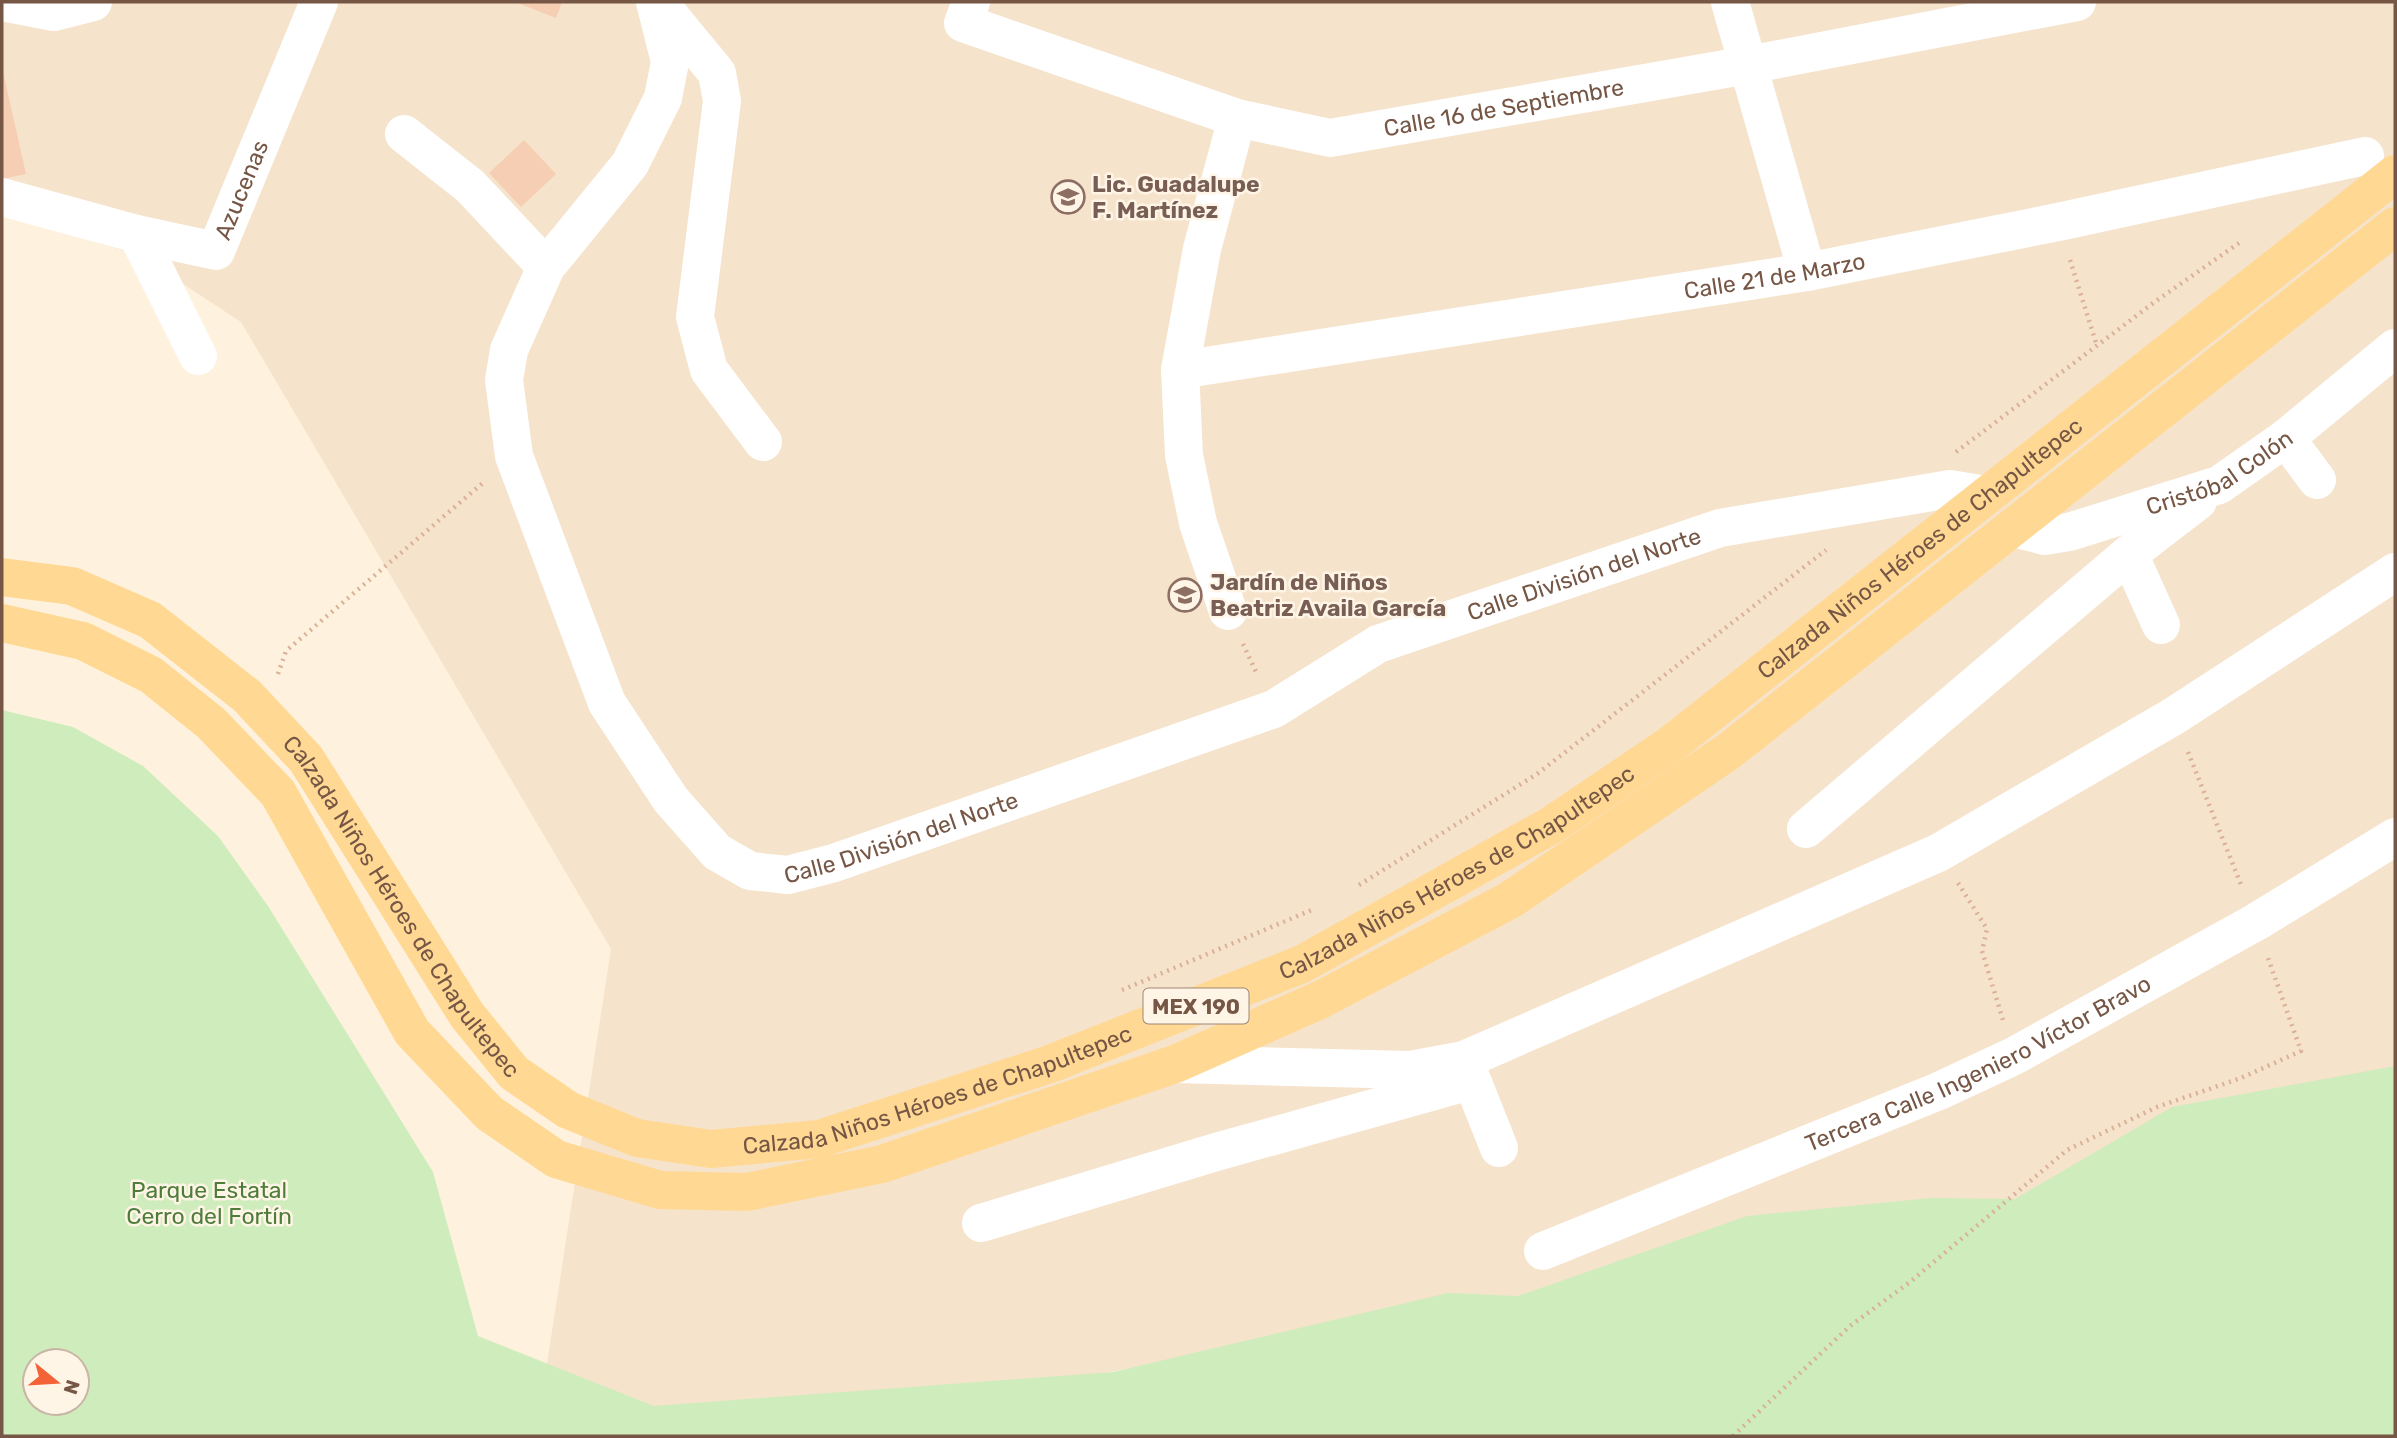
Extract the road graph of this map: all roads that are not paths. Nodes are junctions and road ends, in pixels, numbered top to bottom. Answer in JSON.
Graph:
{"nodes":[{"id":1,"x":2,"y":2,"type":"edge"},
{"id":2,"x":93,"y":2,"type":"edge"},
{"id":3,"x":319,"y":2,"type":"edge"},
{"id":4,"x":656,"y":2,"type":"edge"},
{"id":5,"x":971,"y":2,"type":"edge"},
{"id":6,"x":1730,"y":2,"type":"edge"},
{"id":7,"x":2077,"y":2,"type":"edge"},
{"id":8,"x":1748,"y":65,"type":"junction"},
{"id":9,"x":1237,"y":118,"type":"junction"},
{"id":10,"x":404,"y":134,"type":"dead end"},
{"id":11,"x":2380,"y":165,"type":"edge"},
{"id":12,"x":2,"y":197,"type":"edge"},
{"id":13,"x":2395,"y":226,"type":"edge"},
{"id":14,"x":137,"y":234,"type":"junction"},
{"id":15,"x":546,"y":267,"type":"junction"},
{"id":16,"x":1807,"y":272,"type":"junction"},
{"id":17,"x":2395,"y":348,"type":"edge"},
{"id":18,"x":198,"y":356,"type":"dead end"},
{"id":19,"x":1180,"y":370,"type":"junction"},
{"id":20,"x":2286,"y":438,"type":"junction"},
{"id":21,"x":763,"y":442,"type":"dead end"},
{"id":22,"x":2317,"y":480,"type":"dead end"},
{"id":23,"x":2219,"y":485,"type":"junction"},
{"id":24,"x":1986,"y":495,"type":"junction"},
{"id":25,"x":2014,"y":528,"type":"junction"},
{"id":26,"x":2129,"y":554,"type":"junction"},
{"id":27,"x":2395,"y":572,"type":"edge"},
{"id":28,"x":2,"y":577,"type":"edge"},
{"id":29,"x":1228,"y":611,"type":"road end"},
{"id":30,"x":2,"y":624,"type":"edge"},
{"id":31,"x":2161,"y":625,"type":"dead end"},
{"id":32,"x":1806,"y":829,"type":"dead end"},
{"id":33,"x":2395,"y":837,"type":"edge"},
{"id":34,"x":1175,"y":1064,"type":"junction"},
{"id":35,"x":1468,"y":1070,"type":"junction"},
{"id":36,"x":1499,"y":1149,"type":"dead end"},
{"id":37,"x":981,"y":1223,"type":"dead end"},
{"id":38,"x":1543,"y":1251,"type":"dead end"}],
"edges":[{"from":1,"to":2,"type":"street"},
{"from":3,"to":14,"type":"street","name":"Azucenas"},
{"from":4,"to":15,"type":"street","name":"Calle División del Norte"},
{"from":4,"to":21,"type":"street"},
{"from":5,"to":9,"type":"street","name":"Calle 16 de Septiembre"},
{"from":6,"to":8,"type":"street"},
{"from":7,"to":8,"type":"street","name":"Calle 16 de Septiembre"},
{"from":8,"to":9,"type":"street","name":"Calle 16 de Septiembre"},
{"from":8,"to":16,"type":"street"},
{"from":9,"to":19,"type":"street"},
{"from":10,"to":15,"type":"street"},
{"from":11,"to":16,"type":"street","name":"Calle 21 de Marzo"},
{"from":11,"to":24,"type":"main road","name":"Calzada Niños Héroes de Chapultepec","number":"MEX 190"},
{"from":12,"to":14,"type":"street","name":"Azucenas"},
{"from":13,"to":25,"type":"main road","name":"Calzada Niños Héroes de Chapultepec","number":"MEX 190"},
{"from":14,"to":18,"type":"street"},
{"from":15,"to":24,"type":"street","name":"Calle División del Norte"},
{"from":16,"to":19,"type":"street","name":"Calle 21 de Marzo"},
{"from":17,"to":20,"type":"street","name":"Cristóbal Colón"},
{"from":19,"to":29,"type":"street"},
{"from":20,"to":22,"type":"street"},
{"from":20,"to":23,"type":"street","name":"Cristóbal Colón"},
{"from":23,"to":25,"type":"street","name":"Cristóbal Colón"},
{"from":23,"to":26,"type":"street"},
{"from":24,"to":28,"type":"main road","name":"Calzada Niños Héroes de Chapultepec","number":"MEX 190"},
{"from":25,"to":34,"type":"main road","name":"Calzada Niños Héroes de Chapultepec","number":"MEX 190"},
{"from":26,"to":31,"type":"street"},
{"from":26,"to":32,"type":"street"},
{"from":27,"to":35,"type":"street"},
{"from":30,"to":34,"type":"main road","name":"Calzada Niños Héroes de Chapultepec","number":"MEX 190"},
{"from":33,"to":38,"type":"street","name":"Tercera Calle Ingeniero Víctor Bravo"},
{"from":34,"to":35,"type":"street"},
{"from":35,"to":36,"type":"street"},
{"from":35,"to":37,"type":"street"}]}
